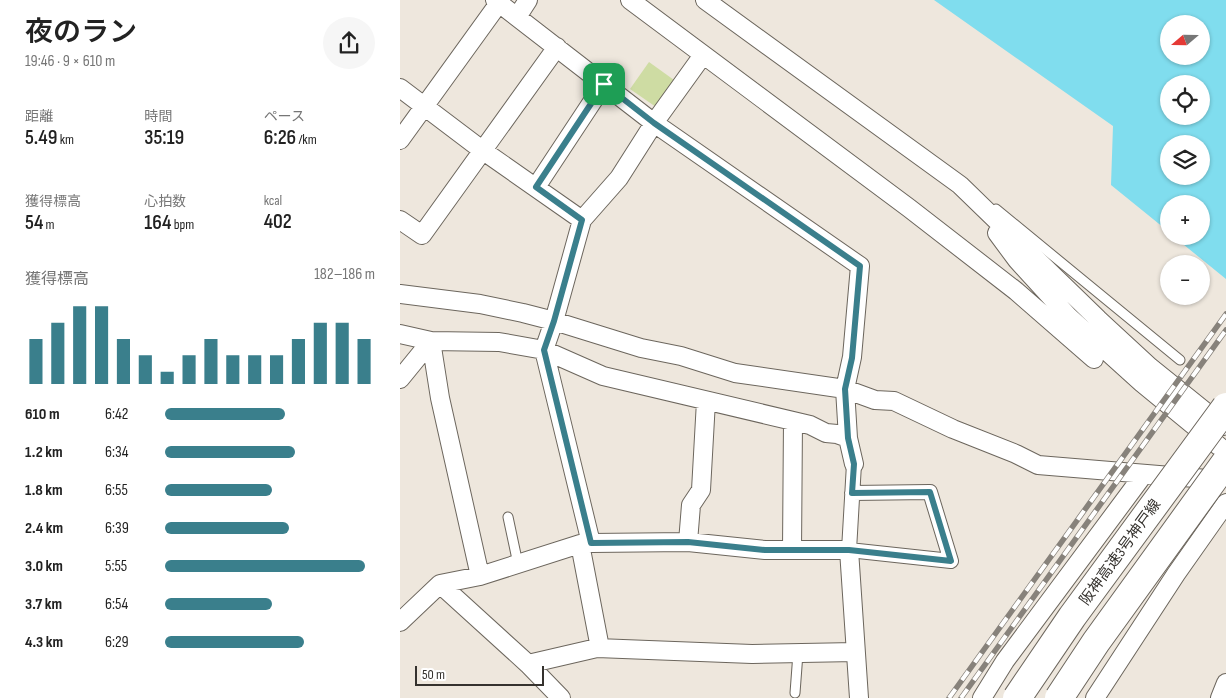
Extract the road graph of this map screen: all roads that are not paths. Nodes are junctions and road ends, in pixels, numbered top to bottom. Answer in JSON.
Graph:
{"nodes":[{"id":1,"x":528,"y":0,"type":"edge"},
{"id":2,"x":630,"y":0,"type":"edge"},
{"id":3,"x":705,"y":0,"type":"edge"},
{"id":4,"x":497,"y":1,"type":"edge"},
{"id":5,"x":517,"y":16,"type":"junction"},
{"id":6,"x":557,"y":47,"type":"junction"},
{"id":7,"x":703,"y":55,"type":"junction"},
{"id":8,"x":604,"y":84,"type":"junction"},
{"id":9,"x":400,"y":88,"type":"edge"},
{"id":10,"x":424,"y":105,"type":"junction"},
{"id":11,"x":654,"y":123,"type":"junction"},
{"id":12,"x":400,"y":140,"type":"edge"},
{"id":13,"x":482,"y":150,"type":"junction"},
{"id":14,"x":960,"y":185,"type":"junction"},
{"id":15,"x":536,"y":187,"type":"junction"},
{"id":16,"x":400,"y":220,"type":"edge"},
{"id":17,"x":582,"y":220,"type":"junction"},
{"id":18,"x":400,"y":294,"type":"edge"},
{"id":19,"x":554,"y":321,"type":"junction"},
{"id":20,"x":400,"y":334,"type":"edge"},
{"id":21,"x":430,"y":341,"type":"junction"},
{"id":22,"x":544,"y":350,"type":"junction"},
{"id":23,"x":1094,"y":359,"type":"dead end"},
{"id":24,"x":1180,"y":360,"type":"dead end"},
{"id":25,"x":400,"y":379,"type":"edge"},
{"id":26,"x":845,"y":389,"type":"junction"},
{"id":27,"x":706,"y":401,"type":"junction"},
{"id":28,"x":1226,"y":407,"type":"edge"},
{"id":29,"x":793,"y":421,"type":"junction"},
{"id":30,"x":1226,"y":428,"type":"edge"},
{"id":31,"x":848,"y":438,"type":"junction"},
{"id":32,"x":1226,"y":452,"type":"edge"},
{"id":33,"x":1226,"y":462,"type":"edge"},
{"id":34,"x":854,"y":464,"type":"joint"},
{"id":35,"x":1144,"y":474,"type":"junction"},
{"id":36,"x":1226,"y":475,"type":"edge"},
{"id":37,"x":852,"y":493,"type":"junction"},
{"id":38,"x":1226,"y":503,"type":"edge"},
{"id":39,"x":508,"y":518,"type":"dead end"},
{"id":40,"x":688,"y":542,"type":"junction"},
{"id":41,"x":586,"y":544,"type":"junction"},
{"id":42,"x":792,"y":550,"type":"junction"},
{"id":43,"x":849,"y":550,"type":"junction"},
{"id":44,"x":518,"y":564,"type":"junction"},
{"id":45,"x":480,"y":576,"type":"junction"},
{"id":46,"x":440,"y":584,"type":"junction"},
{"id":47,"x":400,"y":622,"type":"edge"},
{"id":48,"x":600,"y":648,"type":"junction"},
{"id":49,"x":855,"y":652,"type":"junction"},
{"id":50,"x":798,"y":653,"type":"junction"},
{"id":51,"x":1005,"y":661,"type":"junction"},
{"id":52,"x":528,"y":664,"type":"junction"},
{"id":53,"x":1226,"y":684,"type":"edge"},
{"id":54,"x":795,"y":693,"type":"dead end"},
{"id":55,"x":562,"y":698,"type":"edge"},
{"id":56,"x":858,"y":698,"type":"edge"},
{"id":57,"x":982,"y":698,"type":"edge"},
{"id":58,"x":1017,"y":698,"type":"edge"},
{"id":59,"x":1059,"y":698,"type":"edge"},
{"id":60,"x":1095,"y":698,"type":"edge"},
{"id":61,"x":1220,"y":698,"type":"edge"}],
"edges":[{"from":1,"to":5,"type":"street"},
{"from":2,"to":7,"type":"street"},
{"from":3,"to":14,"type":"street"},
{"from":4,"to":5,"type":"street"},
{"from":4,"to":10,"type":"street"},
{"from":5,"to":6,"type":"street"},
{"from":6,"to":8,"type":"street"},
{"from":6,"to":13,"type":"street"},
{"from":7,"to":11,"type":"street"},
{"from":7,"to":23,"type":"street"},
{"from":8,"to":11,"type":"street"},
{"from":8,"to":15,"type":"street"},
{"from":9,"to":10,"type":"street"},
{"from":10,"to":12,"type":"street"},
{"from":10,"to":13,"type":"street"},
{"from":11,"to":17,"type":"street"},
{"from":11,"to":26,"type":"street"},
{"from":13,"to":15,"type":"street"},
{"from":13,"to":16,"type":"street"},
{"from":14,"to":24,"type":"lane"},
{"from":14,"to":30,"type":"street"},
{"from":14,"to":32,"type":"street"},
{"from":15,"to":17,"type":"street"},
{"from":17,"to":19,"type":"street"},
{"from":18,"to":19,"type":"street"},
{"from":19,"to":22,"type":"street"},
{"from":19,"to":26,"type":"street"},
{"from":20,"to":21,"type":"street"},
{"from":21,"to":22,"type":"street"},
{"from":21,"to":25,"type":"street"},
{"from":21,"to":45,"type":"street"},
{"from":22,"to":27,"type":"street"},
{"from":22,"to":41,"type":"street"},
{"from":26,"to":31,"type":"street"},
{"from":26,"to":35,"type":"street"},
{"from":27,"to":29,"type":"street"},
{"from":27,"to":40,"type":"street"},
{"from":28,"to":58,"type":"highway","name":"阪神高速3号神戸線","bridge":true},
{"from":29,"to":31,"type":"street"},
{"from":29,"to":42,"type":"street"},
{"from":31,"to":34,"type":"street"},
{"from":33,"to":59,"type":"highway","bridge":true},
{"from":34,"to":37,"type":"street"},
{"from":35,"to":36,"type":"street"},
{"from":35,"to":51,"type":"street"},
{"from":37,"to":43,"type":"street"},
{"from":37,"to":43,"type":"street"},
{"from":38,"to":60,"type":"street"},
{"from":39,"to":44,"type":"lane"},
{"from":40,"to":41,"type":"street"},
{"from":40,"to":42,"type":"street"},
{"from":41,"to":44,"type":"street"},
{"from":41,"to":48,"type":"street"},
{"from":42,"to":43,"type":"street"},
{"from":43,"to":49,"type":"street"},
{"from":44,"to":45,"type":"street"},
{"from":45,"to":46,"type":"street"},
{"from":46,"to":47,"type":"street"},
{"from":46,"to":52,"type":"street"},
{"from":48,"to":50,"type":"street"},
{"from":48,"to":52,"type":"street"},
{"from":49,"to":50,"type":"street"},
{"from":49,"to":56,"type":"street"},
{"from":50,"to":54,"type":"lane"},
{"from":51,"to":57,"type":"street"},
{"from":51,"to":58,"type":"street"},
{"from":52,"to":55,"type":"street"},
{"from":53,"to":61,"type":"street"}]}
